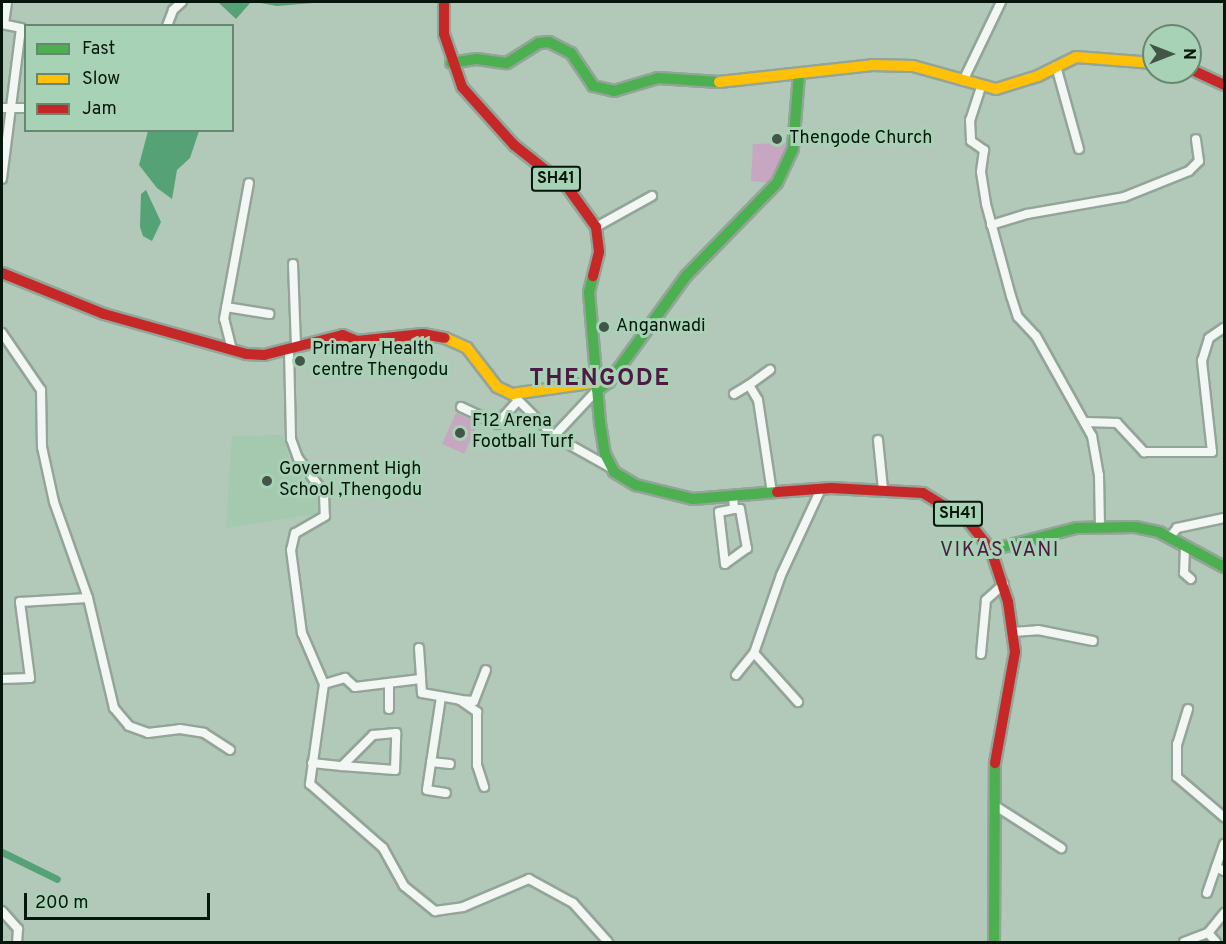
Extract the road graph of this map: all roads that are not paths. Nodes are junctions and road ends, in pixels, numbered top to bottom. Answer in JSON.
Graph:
{"nodes":[{"id":1,"x":7,"y":2,"type":"edge"},
{"id":2,"x":182,"y":2,"type":"edge"},
{"id":3,"x":444,"y":2,"type":"edge"},
{"id":4,"x":1001,"y":2,"type":"edge"},
{"id":5,"x":3,"y":24,"type":"edge"},
{"id":6,"x":168,"y":24,"type":"edge"},
{"id":7,"x":1142,"y":62,"type":"edge"},
{"id":8,"x":451,"y":63,"type":"junction"},
{"id":9,"x":1056,"y":66,"type":"junction"},
{"id":10,"x":799,"y":75,"type":"junction"},
{"id":11,"x":1202,"y":75,"type":"edge"},
{"id":12,"x":963,"y":81,"type":"junction"},
{"id":13,"x":1224,"y":85,"type":"edge"},
{"id":14,"x":981,"y":87,"type":"junction"},
{"id":15,"x":2,"y":108,"type":"edge"},
{"id":16,"x":12,"y":108,"type":"junction"},
{"id":17,"x":24,"y":108,"type":"edge"},
{"id":18,"x":1196,"y":139,"type":"dead end"},
{"id":19,"x":1079,"y":149,"type":"dead end"},
{"id":20,"x":2,"y":180,"type":"edge"},
{"id":21,"x":249,"y":183,"type":"dead end"},
{"id":22,"x":652,"y":196,"type":"dead end"},
{"id":23,"x":992,"y":225,"type":"junction"},
{"id":24,"x":596,"y":227,"type":"junction"},
{"id":25,"x":293,"y":264,"type":"dead end"},
{"id":26,"x":2,"y":273,"type":"edge"},
{"id":27,"x":226,"y":307,"type":"junction"},
{"id":28,"x":269,"y":314,"type":"dead end"},
{"id":29,"x":1224,"y":328,"type":"edge"},
{"id":30,"x":2,"y":333,"type":"edge"},
{"id":31,"x":292,"y":347,"type":"junction"},
{"id":32,"x":232,"y":350,"type":"junction"},
{"id":33,"x":770,"y":370,"type":"dead end"},
{"id":34,"x":749,"y":385,"type":"junction"},
{"id":35,"x":597,"y":386,"type":"junction"},
{"id":36,"x":734,"y":394,"type":"dead end"},
{"id":37,"x":515,"y":398,"type":"junction"},
{"id":38,"x":461,"y":407,"type":"dead end"},
{"id":39,"x":1086,"y":422,"type":"junction"},
{"id":40,"x":554,"y":436,"type":"junction"},
{"id":41,"x":878,"y":440,"type":"dead end"},
{"id":42,"x":611,"y":468,"type":"junction"},
{"id":43,"x":821,"y":489,"type":"junction"},
{"id":44,"x":883,"y":489,"type":"junction"},
{"id":45,"x":772,"y":493,"type":"junction"},
{"id":46,"x":733,"y":503,"type":"junction"},
{"id":47,"x":1224,"y":518,"type":"edge"},
{"id":48,"x":1100,"y":526,"type":"junction"},
{"id":49,"x":1169,"y":538,"type":"junction"},
{"id":50,"x":1185,"y":546,"type":"junction"},
{"id":51,"x":991,"y":550,"type":"junction"},
{"id":52,"x":1224,"y":567,"type":"edge"},
{"id":53,"x":1191,"y":579,"type":"dead end"},
{"id":54,"x":1004,"y":584,"type":"junction"},
{"id":55,"x":88,"y":597,"type":"junction"},
{"id":56,"x":1012,"y":632,"type":"junction"},
{"id":57,"x":1093,"y":641,"type":"dead end"},
{"id":58,"x":418,"y":648,"type":"dead end"},
{"id":59,"x":754,"y":652,"type":"junction"},
{"id":60,"x":981,"y":654,"type":"dead end"},
{"id":61,"x":486,"y":670,"type":"dead end"},
{"id":62,"x":736,"y":675,"type":"dead end"},
{"id":63,"x":2,"y":679,"type":"edge"},
{"id":64,"x":421,"y":679,"type":"junction"},
{"id":65,"x":324,"y":684,"type":"junction"},
{"id":66,"x":389,"y":684,"type":"junction"},
{"id":67,"x":441,"y":697,"type":"junction"},
{"id":68,"x":460,"y":700,"type":"junction"},
{"id":69,"x":798,"y":702,"type":"dead end"},
{"id":70,"x":389,"y":709,"type":"dead end"},
{"id":71,"x":1188,"y":709,"type":"dead end"},
{"id":72,"x":230,"y":750,"type":"dead end"},
{"id":73,"x":431,"y":762,"type":"junction"},
{"id":74,"x":312,"y":763,"type":"junction"},
{"id":75,"x":450,"y":764,"type":"dead end"},
{"id":76,"x":342,"y":766,"type":"junction"},
{"id":77,"x":484,"y":787,"type":"dead end"},
{"id":78,"x":446,"y":792,"type":"dead end"},
{"id":79,"x":994,"y":805,"type":"junction"},
{"id":80,"x":1224,"y":817,"type":"edge"},
{"id":81,"x":1224,"y":844,"type":"edge"},
{"id":82,"x":1061,"y":848,"type":"dead end"},
{"id":83,"x":1216,"y":867,"type":"junction"},
{"id":84,"x":1224,"y":871,"type":"edge"},
{"id":85,"x":1207,"y":893,"type":"dead end"},
{"id":86,"x":2,"y":911,"type":"edge"},
{"id":87,"x":1224,"y":913,"type":"edge"},
{"id":88,"x":1208,"y":933,"type":"junction"},
{"id":89,"x":17,"y":942,"type":"edge"},
{"id":90,"x":608,"y":942,"type":"edge"},
{"id":91,"x":994,"y":942,"type":"edge"},
{"id":92,"x":1184,"y":942,"type":"edge"},
{"id":93,"x":1216,"y":942,"type":"edge"}],
"edges":[{"from":1,"to":5,"type":"street"},
{"from":2,"to":6,"type":"street"},
{"from":3,"to":8,"type":"main road","number":"SH41"},
{"from":4,"to":12,"type":"street"},
{"from":5,"to":16,"type":"street"},
{"from":7,"to":9,"type":"main road"},
{"from":8,"to":10,"type":"main road"},
{"from":8,"to":24,"type":"main road","number":"SH41"},
{"from":9,"to":14,"type":"main road"},
{"from":9,"to":19,"type":"street"},
{"from":10,"to":12,"type":"main road"},
{"from":10,"to":35,"type":"main road"},
{"from":11,"to":13,"type":"main road"},
{"from":12,"to":14,"type":"main road"},
{"from":14,"to":23,"type":"street"},
{"from":15,"to":16,"type":"street"},
{"from":16,"to":17,"type":"street"},
{"from":16,"to":20,"type":"street"},
{"from":18,"to":23,"type":"street"},
{"from":21,"to":27,"type":"street"},
{"from":22,"to":24,"type":"street"},
{"from":23,"to":39,"type":"street"},
{"from":24,"to":35,"type":"main road"},
{"from":25,"to":31,"type":"street"},
{"from":26,"to":32,"type":"main road"},
{"from":27,"to":28,"type":"street"},
{"from":27,"to":32,"type":"street"},
{"from":29,"to":39,"type":"street"},
{"from":30,"to":55,"type":"street"},
{"from":31,"to":32,"type":"main road"},
{"from":31,"to":37,"type":"main road"},
{"from":31,"to":65,"type":"street"},
{"from":33,"to":34,"type":"street"},
{"from":34,"to":36,"type":"street"},
{"from":34,"to":45,"type":"street"},
{"from":35,"to":37,"type":"main road"},
{"from":35,"to":40,"type":"street"},
{"from":35,"to":42,"type":"main road"},
{"from":37,"to":38,"type":"street"},
{"from":37,"to":40,"type":"street"},
{"from":39,"to":48,"type":"street"},
{"from":40,"to":42,"type":"street"},
{"from":41,"to":44,"type":"street"},
{"from":42,"to":46,"type":"main road","number":"SH41"},
{"from":43,"to":44,"type":"main road","number":"SH41"},
{"from":43,"to":45,"type":"main road","number":"SH41"},
{"from":43,"to":59,"type":"street"},
{"from":44,"to":51,"type":"main road","number":"SH41"},
{"from":45,"to":46,"type":"main road","number":"SH41"},
{"from":46,"to":46,"type":"street"},
{"from":47,"to":49,"type":"street"},
{"from":48,"to":49,"type":"main road"},
{"from":48,"to":51,"type":"main road"},
{"from":49,"to":50,"type":"main road"},
{"from":50,"to":52,"type":"main road"},
{"from":50,"to":53,"type":"street"},
{"from":51,"to":54,"type":"main road","number":"SH41"},
{"from":54,"to":56,"type":"main road","number":"SH41"},
{"from":54,"to":60,"type":"street"},
{"from":55,"to":63,"type":"street"},
{"from":55,"to":72,"type":"street"},
{"from":56,"to":57,"type":"street"},
{"from":56,"to":79,"type":"main road","number":"SH41"},
{"from":58,"to":64,"type":"street"},
{"from":59,"to":62,"type":"street"},
{"from":59,"to":69,"type":"street"},
{"from":61,"to":68,"type":"street"},
{"from":64,"to":66,"type":"street"},
{"from":64,"to":67,"type":"street"},
{"from":65,"to":66,"type":"street"},
{"from":65,"to":74,"type":"street"},
{"from":66,"to":70,"type":"street"},
{"from":67,"to":68,"type":"street"},
{"from":67,"to":73,"type":"street"},
{"from":68,"to":77,"type":"street"},
{"from":71,"to":80,"type":"street"},
{"from":73,"to":75,"type":"street"},
{"from":73,"to":78,"type":"street"},
{"from":74,"to":76,"type":"street"},
{"from":74,"to":90,"type":"street"},
{"from":76,"to":76,"type":"street"},
{"from":79,"to":82,"type":"street"},
{"from":79,"to":91,"type":"main road","number":"SH41"},
{"from":81,"to":83,"type":"street"},
{"from":83,"to":84,"type":"street"},
{"from":83,"to":85,"type":"street"},
{"from":86,"to":89,"type":"street"},
{"from":87,"to":88,"type":"street"},
{"from":88,"to":92,"type":"street"},
{"from":88,"to":93,"type":"street"}]}
